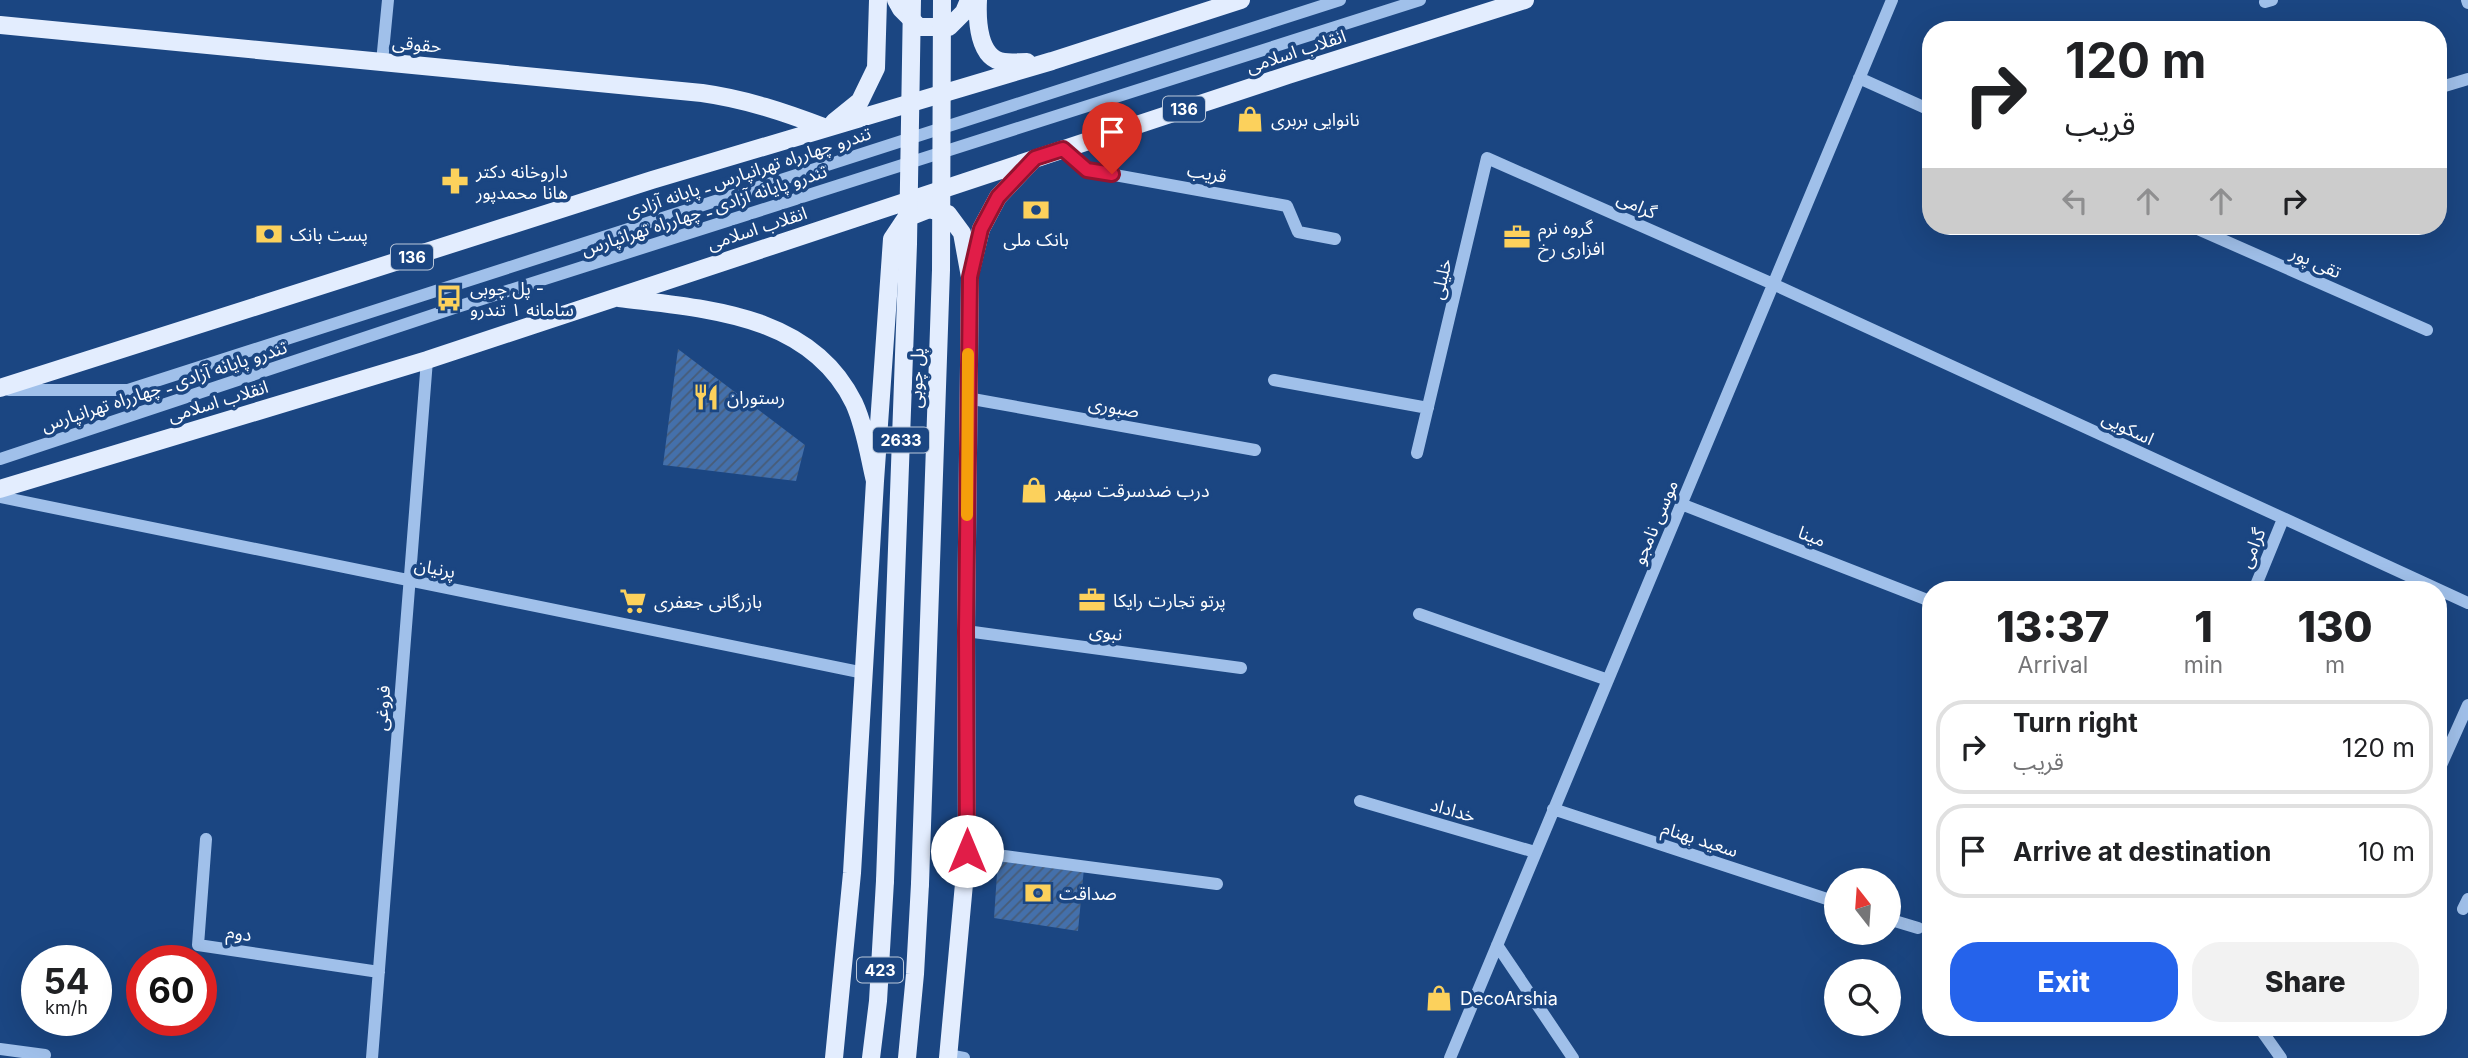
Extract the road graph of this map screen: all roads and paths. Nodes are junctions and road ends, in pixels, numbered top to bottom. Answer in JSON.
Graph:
{"nodes":[{"id":1,"x":388,"y":0,"type":"edge"},
{"id":2,"x":878,"y":0,"type":"edge"},
{"id":3,"x":896,"y":0,"type":"edge"},
{"id":4,"x":912,"y":0,"type":"edge"},
{"id":5,"x":943,"y":0,"type":"edge"},
{"id":6,"x":968,"y":0,"type":"edge"},
{"id":7,"x":978,"y":0,"type":"edge"},
{"id":8,"x":1241,"y":0,"type":"edge"},
{"id":9,"x":1340,"y":0,"type":"edge"},
{"id":10,"x":1420,"y":0,"type":"edge"},
{"id":11,"x":1525,"y":0,"type":"edge"},
{"id":12,"x":1892,"y":0,"type":"edge"},
{"id":13,"x":0,"y":25,"type":"edge"},
{"id":14,"x":1052,"y":61,"type":"junction"},
{"id":15,"x":382,"y":62,"type":"junction"},
{"id":16,"x":1859,"y":78,"type":"junction"},
{"id":17,"x":2468,"y":79,"type":"edge"},
{"id":18,"x":2447,"y":85,"type":"edge"},
{"id":19,"x":1922,"y":106,"type":"edge"},
{"id":20,"x":826,"y":128,"type":"junction"},
{"id":21,"x":1063,"y":149,"type":"junction"},
{"id":22,"x":1035,"y":158,"type":"junction"},
{"id":23,"x":1487,"y":158,"type":"joint"},
{"id":24,"x":2211,"y":235,"type":"edge"},
{"id":25,"x":1335,"y":239,"type":"dead end"},
{"id":26,"x":970,"y":277,"type":"junction"},
{"id":27,"x":1773,"y":285,"type":"junction"},
{"id":28,"x":616,"y":297,"type":"junction"},
{"id":29,"x":2427,"y":330,"type":"dead end"},
{"id":30,"x":427,"y":360,"type":"junction"},
{"id":31,"x":1274,"y":380,"type":"dead end"},
{"id":32,"x":0,"y":389,"type":"edge"},
{"id":33,"x":967,"y":398,"type":"junction"},
{"id":34,"x":1428,"y":408,"type":"junction"},
{"id":35,"x":1255,"y":450,"type":"dead end"},
{"id":36,"x":1417,"y":453,"type":"dead end"},
{"id":37,"x":0,"y":459,"type":"edge"},
{"id":38,"x":875,"y":481,"type":"junction"},
{"id":39,"x":0,"y":489,"type":"edge"},
{"id":40,"x":0,"y":497,"type":"edge"},
{"id":41,"x":1681,"y":504,"type":"junction"},
{"id":42,"x":2283,"y":519,"type":"junction"},
{"id":43,"x":409,"y":581,"type":"junction"},
{"id":44,"x":2258,"y":581,"type":"edge"},
{"id":45,"x":2420,"y":581,"type":"edge"},
{"id":46,"x":2447,"y":593,"type":"edge"},
{"id":47,"x":1922,"y":598,"type":"edge"},
{"id":48,"x":2468,"y":603,"type":"edge"},
{"id":49,"x":1419,"y":614,"type":"dead end"},
{"id":50,"x":966,"y":631,"type":"junction"},
{"id":51,"x":1241,"y":668,"type":"dead end"},
{"id":52,"x":864,"y":673,"type":"junction"},
{"id":53,"x":1608,"y":680,"type":"junction"},
{"id":54,"x":2468,"y":705,"type":"edge"},
{"id":55,"x":2447,"y":752,"type":"edge"},
{"id":56,"x":1360,"y":801,"type":"dead end"},
{"id":57,"x":1553,"y":809,"type":"junction"},
{"id":58,"x":206,"y":839,"type":"dead end"},
{"id":59,"x":967,"y":851,"type":"junction"},
{"id":60,"x":1535,"y":852,"type":"junction"},
{"id":61,"x":885,"y":881,"type":"joint"},
{"id":62,"x":920,"y":884,"type":"joint"},
{"id":63,"x":1217,"y":884,"type":"dead end"},
{"id":64,"x":1824,"y":898,"type":"edge"},
{"id":65,"x":1901,"y":923,"type":"edge"},
{"id":66,"x":1918,"y":928,"type":"dead end"},
{"id":67,"x":1497,"y":945,"type":"junction"},
{"id":68,"x":379,"y":972,"type":"junction"},
{"id":69,"x":2265,"y":1036,"type":"edge"},
{"id":70,"x":0,"y":1049,"type":"edge"},
{"id":71,"x":45,"y":1055,"type":"dead end"},
{"id":72,"x":953,"y":1057,"type":"edge"},
{"id":73,"x":372,"y":1058,"type":"edge"},
{"id":74,"x":834,"y":1058,"type":"edge"},
{"id":75,"x":872,"y":1058,"type":"edge"},
{"id":76,"x":907,"y":1058,"type":"edge"},
{"id":77,"x":1450,"y":1058,"type":"edge"},
{"id":78,"x":1573,"y":1058,"type":"edge"},
{"id":79,"x":2281,"y":1058,"type":"edge"}],
"edges":[{"from":1,"to":15,"type":"street"},
{"from":2,"to":20,"type":"main road"},
{"from":3,"to":6,"type":"main road"},
{"from":4,"to":61,"type":"main road","name":"پل چوبی","number":"2633","bridge":true},
{"from":5,"to":62,"type":"main road","name":"پل چوبی","number":"2633","bridge":true},
{"from":7,"to":14,"type":"main road"},
{"from":8,"to":14,"type":"main road","number":"136"},
{"from":9,"to":32,"type":"street","name":"تندرو چهارراه تهرانپارس ـ پایانه آزادی"},
{"from":10,"to":37,"type":"street","name":"تندرو پایانه آزادی ـ چهارراه تهرانپارس"},
{"from":11,"to":21,"type":"main road","name":"انقلاب اسلامی","number":"136"},
{"from":12,"to":16,"type":"street","name":"موسی نامجو"},
{"from":13,"to":15,"type":"main road","name":"حقوقی"},
{"from":14,"to":20,"type":"main road","number":"136"},
{"from":15,"to":20,"type":"main road","name":"حقوقی"},
{"from":16,"to":19,"type":"street"},
{"from":16,"to":27,"type":"street","name":"موسی نامجو"},
{"from":17,"to":18,"type":"street"},
{"from":20,"to":32,"type":"main road","number":"136"},
{"from":21,"to":22,"type":"main road","name":"انقلاب اسلامی","number":"136"},
{"from":21,"to":25,"type":"street","name":"قریب"},
{"from":22,"to":26,"type":"main road"},
{"from":22,"to":28,"type":"main road","name":"انقلاب اسلامی","number":"136"},
{"from":23,"to":27,"type":"street","name":"گرامی"},
{"from":23,"to":34,"type":"street","name":"خلیلی"},
{"from":24,"to":29,"type":"street","name":"تقی پور"},
{"from":26,"to":33,"type":"main road"},
{"from":26,"to":38,"type":"main road"},
{"from":27,"to":41,"type":"street","name":"موسی نامجو"},
{"from":27,"to":42,"type":"street","name":"اسکویی"},
{"from":28,"to":30,"type":"main road","name":"انقلاب اسلامی","number":"136"},
{"from":28,"to":38,"type":"main road"},
{"from":30,"to":39,"type":"main road","name":"انقلاب اسلامی","number":"136"},
{"from":30,"to":43,"type":"street","name":"فروغی"},
{"from":31,"to":34,"type":"street"},
{"from":33,"to":35,"type":"street","name":"صبوری"},
{"from":33,"to":50,"type":"main road"},
{"from":34,"to":36,"type":"street","name":"خلیلی"},
{"from":38,"to":52,"type":"main road"},
{"from":40,"to":43,"type":"street","name":"پرنیان"},
{"from":41,"to":47,"type":"street","name":"مینا"},
{"from":41,"to":53,"type":"street","name":"موسی نامجو"},
{"from":42,"to":44,"type":"street","name":"گرامی"},
{"from":42,"to":45,"type":"street","name":"اسکویی"},
{"from":43,"to":52,"type":"street","name":"پرنیان"},
{"from":43,"to":68,"type":"street","name":"فروغی"},
{"from":46,"to":48,"type":"street","name":"اسکویی"},
{"from":49,"to":53,"type":"street"},
{"from":50,"to":51,"type":"street","name":"نبوی"},
{"from":50,"to":59,"type":"main road"},
{"from":52,"to":74,"type":"main road"},
{"from":53,"to":57,"type":"street","name":"موسی نامجو"},
{"from":54,"to":55,"type":"street"},
{"from":56,"to":60,"type":"street","name":"خداداد"},
{"from":57,"to":60,"type":"street","name":"موسی نامجو"},
{"from":57,"to":64,"type":"street","name":"سعید بهنام"},
{"from":58,"to":68,"type":"street","name":"دوم"},
{"from":59,"to":63,"type":"street"},
{"from":59,"to":72,"type":"main road"},
{"from":60,"to":67,"type":"street","name":"موسی نامجو"},
{"from":61,"to":75,"type":"main road","number":"423"},
{"from":62,"to":76,"type":"main road","number":"423"},
{"from":65,"to":66,"type":"street"},
{"from":67,"to":77,"type":"street","name":"موسی نامجو"},
{"from":67,"to":78,"type":"street"},
{"from":68,"to":73,"type":"street","name":"فروغی"},
{"from":69,"to":79,"type":"street"},
{"from":70,"to":71,"type":"street"}]}
